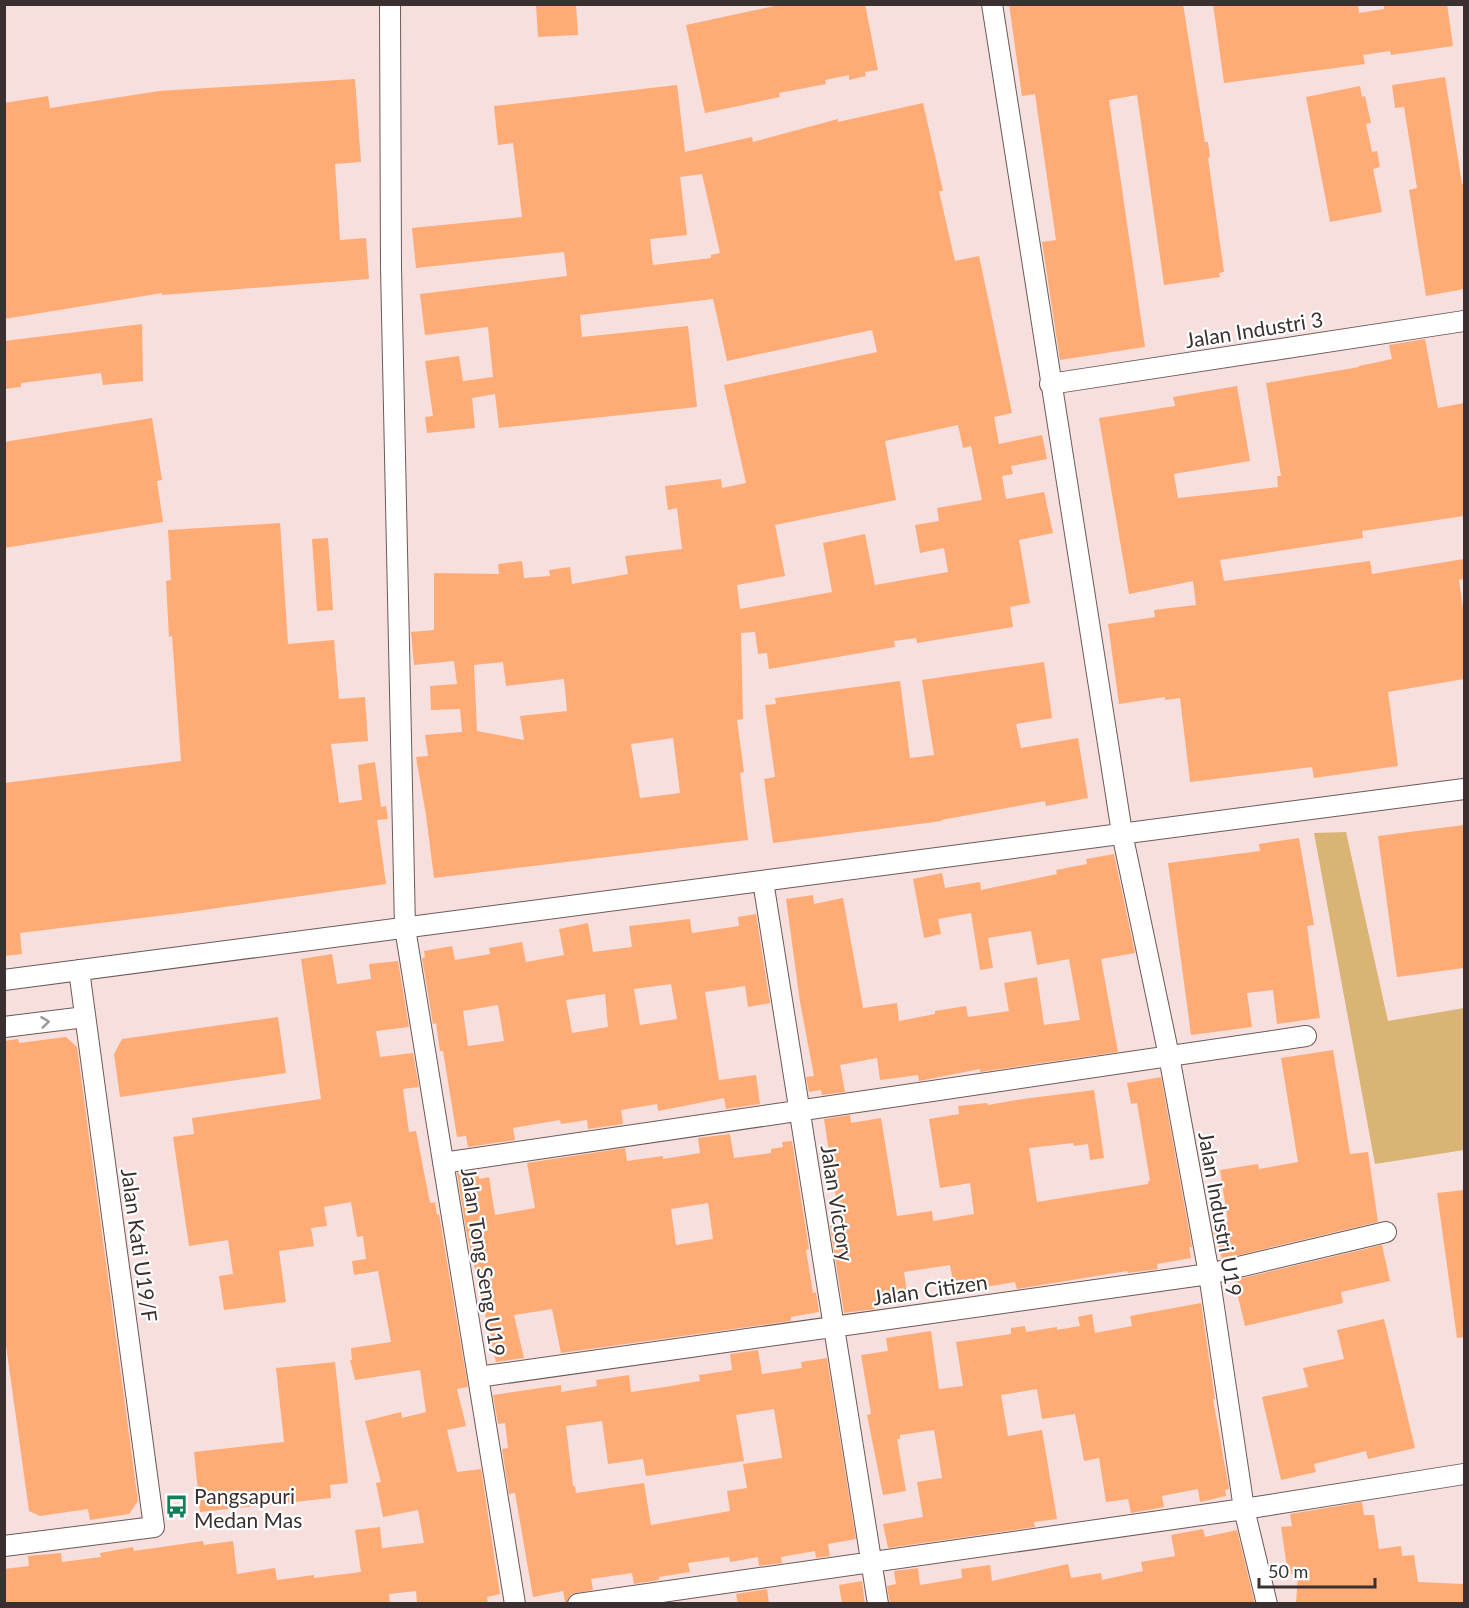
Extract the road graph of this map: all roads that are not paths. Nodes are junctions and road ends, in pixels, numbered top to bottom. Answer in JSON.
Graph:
{"nodes":[{"id":1,"x":390,"y":4,"type":"edge"},
{"id":2,"x":993,"y":4,"type":"edge"},
{"id":3,"x":1464,"y":321,"type":"edge"},
{"id":4,"x":1050,"y":384,"type":"junction"},
{"id":5,"x":1464,"y":789,"type":"edge"},
{"id":6,"x":1122,"y":833,"type":"junction"},
{"id":7,"x":763,"y":881,"type":"junction"},
{"id":8,"x":405,"y":928,"type":"junction"},
{"id":9,"x":79,"y":970,"type":"junction"},
{"id":10,"x":4,"y":980,"type":"edge"},
{"id":11,"x":85,"y":1017,"type":"junction"},
{"id":12,"x":4,"y":1027,"type":"edge"},
{"id":13,"x":1306,"y":1036,"type":"dead end"},
{"id":14,"x":1168,"y":1056,"type":"junction"},
{"id":15,"x":799,"y":1110,"type":"junction"},
{"id":16,"x":443,"y":1163,"type":"junction"},
{"id":17,"x":1386,"y":1232,"type":"dead end"},
{"id":18,"x":1209,"y":1274,"type":"junction"},
{"id":19,"x":834,"y":1327,"type":"junction"},
{"id":20,"x":478,"y":1377,"type":"junction"},
{"id":21,"x":1464,"y":1474,"type":"edge"},
{"id":22,"x":1244,"y":1509,"type":"junction"},
{"id":23,"x":4,"y":1546,"type":"edge"},
{"id":24,"x":872,"y":1562,"type":"junction"},
{"id":25,"x":515,"y":1604,"type":"edge"},
{"id":26,"x":578,"y":1604,"type":"edge"},
{"id":27,"x":878,"y":1604,"type":"edge"},
{"id":28,"x":1267,"y":1604,"type":"edge"}],
"edges":[{"from":1,"to":8,"type":"street","name":"Jalan Tong Seng U19"},
{"from":2,"to":4,"type":"street","name":"Jalan Industri U19"},
{"from":3,"to":4,"type":"street","name":"Jalan Industri 3"},
{"from":4,"to":6,"type":"street","name":"Jalan Industri U19"},
{"from":5,"to":6,"type":"street"},
{"from":6,"to":7,"type":"street"},
{"from":6,"to":14,"type":"street","name":"Jalan Industri U19"},
{"from":7,"to":8,"type":"street"},
{"from":7,"to":15,"type":"street","name":"Jalan Victory"},
{"from":8,"to":9,"type":"street"},
{"from":8,"to":16,"type":"street","name":"Jalan Tong Seng U19"},
{"from":9,"to":10,"type":"street"},
{"from":9,"to":11,"type":"street","name":"Jalan Kati U19/F"},
{"from":12,"to":11,"type":"street","one_way":true},
{"from":11,"to":23,"type":"street","name":"Jalan Kati U19/F"},
{"from":13,"to":14,"type":"street"},
{"from":14,"to":15,"type":"street"},
{"from":14,"to":18,"type":"street","name":"Jalan Industri U19"},
{"from":15,"to":16,"type":"street"},
{"from":15,"to":19,"type":"street","name":"Jalan Victory"},
{"from":16,"to":20,"type":"street","name":"Jalan Tong Seng U19"},
{"from":17,"to":18,"type":"street","name":"Jalan Citizen"},
{"from":18,"to":19,"type":"street","name":"Jalan Citizen"},
{"from":18,"to":22,"type":"street","name":"Jalan Industri U19"},
{"from":19,"to":20,"type":"street","name":"Jalan Citizen"},
{"from":19,"to":24,"type":"street","name":"Jalan Victory"},
{"from":20,"to":25,"type":"street","name":"Jalan Tong Seng U19"},
{"from":21,"to":22,"type":"street"},
{"from":22,"to":24,"type":"street"},
{"from":22,"to":28,"type":"street","name":"Jalan Industri U19"},
{"from":24,"to":26,"type":"street"},
{"from":24,"to":27,"type":"street","name":"Jalan Victory"}]}
